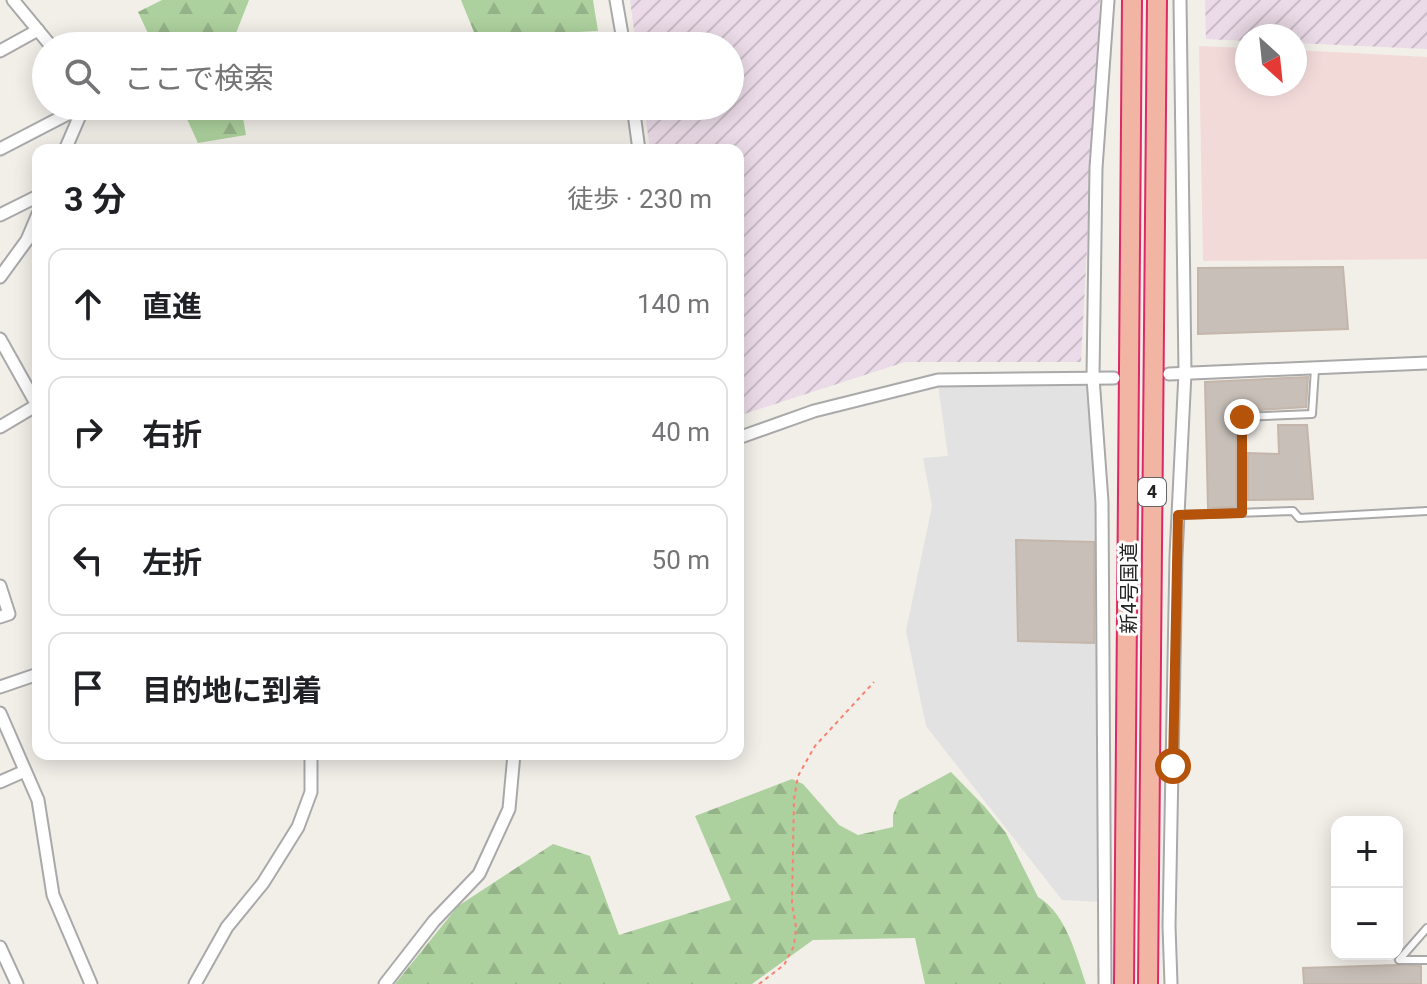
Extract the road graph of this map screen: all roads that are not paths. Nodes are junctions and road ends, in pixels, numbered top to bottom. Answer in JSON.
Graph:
{"nodes":[{"id":1,"x":13,"y":0,"type":"edge"},
{"id":2,"x":616,"y":0,"type":"edge"},
{"id":3,"x":1108,"y":0,"type":"edge"},
{"id":4,"x":1132,"y":0,"type":"edge"},
{"id":5,"x":1157,"y":0,"type":"edge"},
{"id":6,"x":1180,"y":0,"type":"edge"},
{"id":7,"x":38,"y":30,"type":"joint"},
{"id":8,"x":34,"y":32,"type":"edge"},
{"id":9,"x":622,"y":32,"type":"edge"},
{"id":10,"x":32,"y":33,"type":"edge"},
{"id":11,"x":0,"y":51,"type":"edge"},
{"id":12,"x":57,"y":120,"type":"edge"},
{"id":13,"x":78,"y":120,"type":"edge"},
{"id":14,"x":635,"y":120,"type":"edge"},
{"id":15,"x":68,"y":144,"type":"edge"},
{"id":16,"x":638,"y":144,"type":"edge"},
{"id":17,"x":0,"y":149,"type":"edge"},
{"id":18,"x":32,"y":199,"type":"edge"},
{"id":19,"x":0,"y":215,"type":"edge"},
{"id":20,"x":32,"y":228,"type":"edge"},
{"id":21,"x":0,"y":277,"type":"edge"},
{"id":22,"x":0,"y":339,"type":"edge"},
{"id":23,"x":4,"y":354,"type":"edge"},
{"id":24,"x":1427,"y":363,"type":"edge"},
{"id":25,"x":1315,"y":369,"type":"junction"},
{"id":26,"x":1185,"y":373,"type":"junction"},
{"id":27,"x":1169,"y":374,"type":"dead end"},
{"id":28,"x":1093,"y":378,"type":"junction"},
{"id":29,"x":1114,"y":378,"type":"dead end"},
{"id":30,"x":32,"y":397,"type":"edge"},
{"id":31,"x":32,"y":408,"type":"edge"},
{"id":32,"x":0,"y":427,"type":"edge"},
{"id":33,"x":744,"y":436,"type":"edge"},
{"id":34,"x":1427,"y":511,"type":"edge"},
{"id":35,"x":1242,"y":513,"type":"junction"},
{"id":36,"x":1178,"y":515,"type":"junction"},
{"id":37,"x":0,"y":586,"type":"edge"},
{"id":38,"x":0,"y":617,"type":"edge"},
{"id":39,"x":32,"y":676,"type":"edge"},
{"id":40,"x":0,"y":687,"type":"edge"},
{"id":41,"x":0,"y":713,"type":"edge"},
{"id":42,"x":311,"y":760,"type":"edge"},
{"id":43,"x":513,"y":760,"type":"edge"},
{"id":44,"x":25,"y":771,"type":"junction"},
{"id":45,"x":1106,"y":772,"type":"junction"},
{"id":46,"x":1125,"y":772,"type":"junction"},
{"id":47,"x":0,"y":782,"type":"edge"},
{"id":48,"x":1105,"y":893,"type":"junction"},
{"id":49,"x":1125,"y":894,"type":"junction"},
{"id":50,"x":1148,"y":925,"type":"junction"},
{"id":51,"x":1169,"y":926,"type":"junction"},
{"id":52,"x":1427,"y":928,"type":"edge"},
{"id":53,"x":0,"y":947,"type":"edge"},
{"id":54,"x":1427,"y":960,"type":"edge"},
{"id":55,"x":17,"y":984,"type":"edge"},
{"id":56,"x":91,"y":984,"type":"edge"},
{"id":57,"x":195,"y":984,"type":"edge"},
{"id":58,"x":385,"y":984,"type":"edge"},
{"id":59,"x":1105,"y":984,"type":"edge"},
{"id":60,"x":1124,"y":984,"type":"edge"},
{"id":61,"x":1148,"y":984,"type":"edge"},
{"id":62,"x":1171,"y":984,"type":"edge"}],
"edges":[{"from":1,"to":7,"type":"street"},
{"from":2,"to":9,"type":"street"},
{"from":3,"to":28,"type":"street"},
{"from":4,"to":46,"type":"highway","name":"新4号国道","number":"4"},
{"from":5,"to":50,"type":"highway","name":"新4号国道","number":"4"},
{"from":6,"to":26,"type":"street"},
{"from":7,"to":8,"type":"street"},
{"from":10,"to":11,"type":"street"},
{"from":12,"to":17,"type":"street"},
{"from":13,"to":15,"type":"street"},
{"from":14,"to":16,"type":"street"},
{"from":18,"to":19,"type":"street"},
{"from":20,"to":21,"type":"street"},
{"from":22,"to":23,"type":"street"},
{"from":23,"to":30,"type":"street"},
{"from":24,"to":25,"type":"street"},
{"from":25,"to":26,"type":"street"},
{"from":25,"to":35,"type":"lane"},
{"from":26,"to":27,"type":"street"},
{"from":26,"to":36,"type":"street"},
{"from":28,"to":29,"type":"street"},
{"from":28,"to":33,"type":"street"},
{"from":28,"to":45,"type":"street"},
{"from":31,"to":32,"type":"street"},
{"from":34,"to":35,"type":"lane"},
{"from":35,"to":36,"type":"lane"},
{"from":36,"to":51,"type":"street"},
{"from":37,"to":38,"type":"street"},
{"from":39,"to":40,"type":"street"},
{"from":41,"to":44,"type":"street"},
{"from":42,"to":57,"type":"street"},
{"from":43,"to":58,"type":"street"},
{"from":44,"to":47,"type":"street"},
{"from":44,"to":56,"type":"street"},
{"from":45,"to":46,"type":"street"},
{"from":45,"to":48,"type":"street"},
{"from":46,"to":49,"type":"highway","name":"新4号国道","number":"4"},
{"from":48,"to":49,"type":"street"},
{"from":48,"to":59,"type":"street"},
{"from":49,"to":60,"type":"highway","name":"新4号国道","number":"4"},
{"from":50,"to":51,"type":"street"},
{"from":50,"to":61,"type":"highway","name":"新4号国道","number":"4"},
{"from":51,"to":62,"type":"street"},
{"from":52,"to":54,"type":"lane"},
{"from":53,"to":55,"type":"street"}]}
